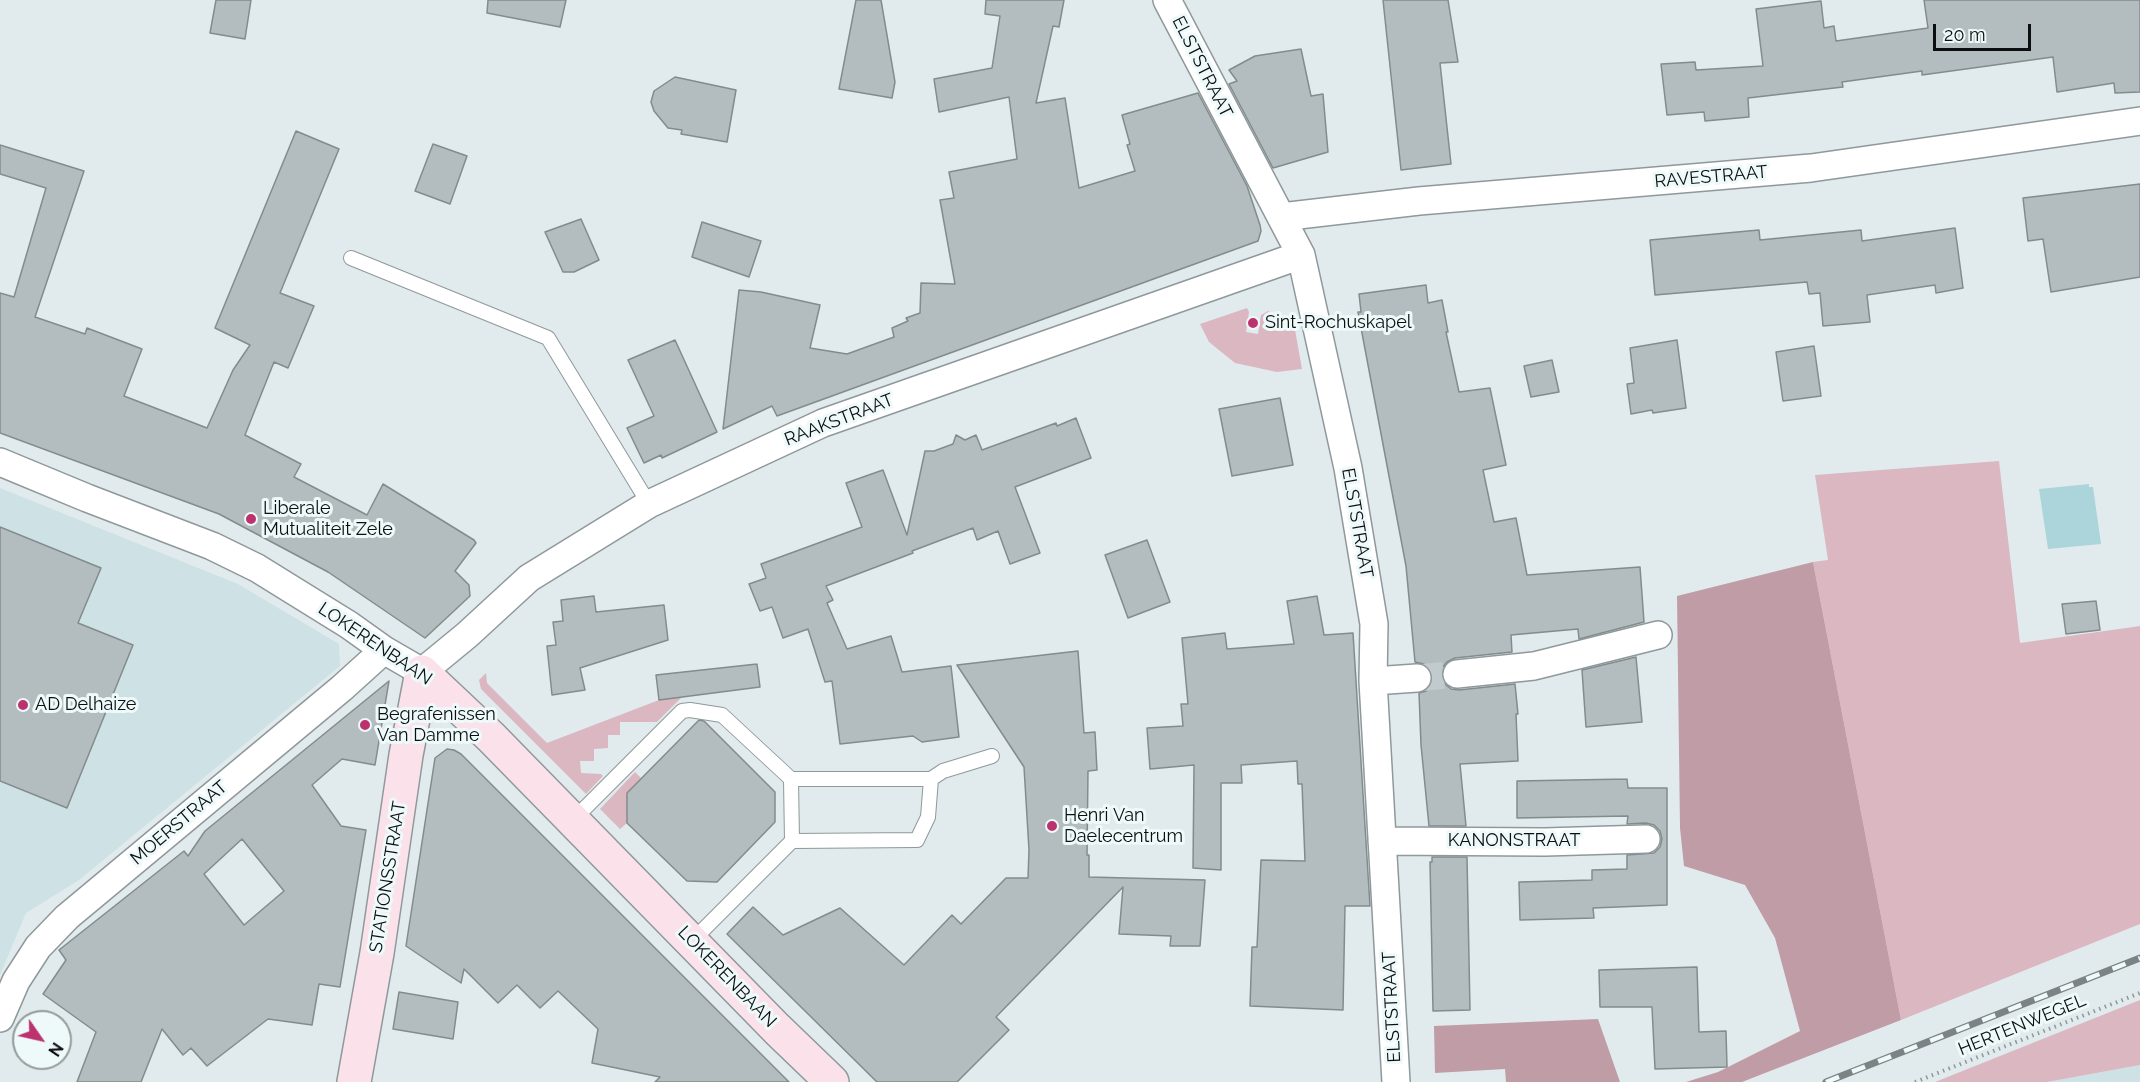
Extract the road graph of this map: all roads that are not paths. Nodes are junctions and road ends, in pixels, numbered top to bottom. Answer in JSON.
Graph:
{"nodes":[{"id":1,"x":1167,"y":0,"type":"edge"},
{"id":2,"x":2140,"y":121,"type":"edge"},
{"id":3,"x":1281,"y":218,"type":"junction"},
{"id":4,"x":1301,"y":255,"type":"junction"},
{"id":5,"x":351,"y":258,"type":"dead end"},
{"id":6,"x":0,"y":462,"type":"edge"},
{"id":7,"x":649,"y":504,"type":"junction"},
{"id":8,"x":1658,"y":635,"type":"dead end"},
{"id":9,"x":384,"y":650,"type":"junction"},
{"id":10,"x":423,"y":672,"type":"junction"},
{"id":11,"x":1457,"y":674,"type":"tunnel mouth"},
{"id":12,"x":1418,"y":678,"type":"tunnel mouth"},
{"id":13,"x":1373,"y":681,"type":"junction"},
{"id":14,"x":992,"y":756,"type":"dead end"},
{"id":15,"x":791,"y":779,"type":"junction"},
{"id":16,"x":931,"y":779,"type":"junction"},
{"id":17,"x":573,"y":820,"type":"junction"},
{"id":18,"x":1646,"y":839,"type":"dead end"},
{"id":19,"x":792,"y":841,"type":"junction"},
{"id":20,"x":1382,"y":842,"type":"junction"},
{"id":21,"x":692,"y":941,"type":"junction"},
{"id":22,"x":0,"y":1018,"type":"edge"},
{"id":23,"x":354,"y":1082,"type":"edge"},
{"id":24,"x":832,"y":1082,"type":"edge"},
{"id":25,"x":1396,"y":1082,"type":"edge"}],
"edges":[{"from":1,"to":3,"type":"street","name":"ELSTSTRAAT"},
{"from":2,"to":3,"type":"street","name":"RAVESTRAAT"},
{"from":3,"to":4,"type":"street","name":"ELSTSTRAAT"},
{"from":4,"to":7,"type":"street","name":"RAAKSTRAAT"},
{"from":4,"to":13,"type":"street","name":"ELSTSTRAAT"},
{"from":5,"to":7,"type":"lane"},
{"from":6,"to":9,"type":"street","name":"LOKERENBAAN"},
{"from":7,"to":10,"type":"street","name":"RAAKSTRAAT"},
{"from":8,"to":11,"type":"street"},
{"from":9,"to":10,"type":"street","name":"LOKERENBAAN"},
{"from":9,"to":22,"type":"street","name":"MOERSTRAAT"},
{"from":10,"to":17,"type":"street","name":"LOKERENBAAN"},
{"from":10,"to":23,"type":"street","name":"STATIONSSTRAAT"},
{"from":12,"to":13,"type":"street"},
{"from":13,"to":20,"type":"street","name":"ELSTSTRAAT"},
{"from":14,"to":16,"type":"lane"},
{"from":15,"to":16,"type":"lane"},
{"from":15,"to":17,"type":"lane"},
{"from":15,"to":19,"type":"lane"},
{"from":16,"to":19,"type":"lane"},
{"from":17,"to":21,"type":"street","name":"LOKERENBAAN"},
{"from":18,"to":20,"type":"street","name":"KANONSTRAAT"},
{"from":19,"to":21,"type":"lane"},
{"from":20,"to":25,"type":"street","name":"ELSTSTRAAT"},
{"from":21,"to":24,"type":"street","name":"LOKERENBAAN"}]}
